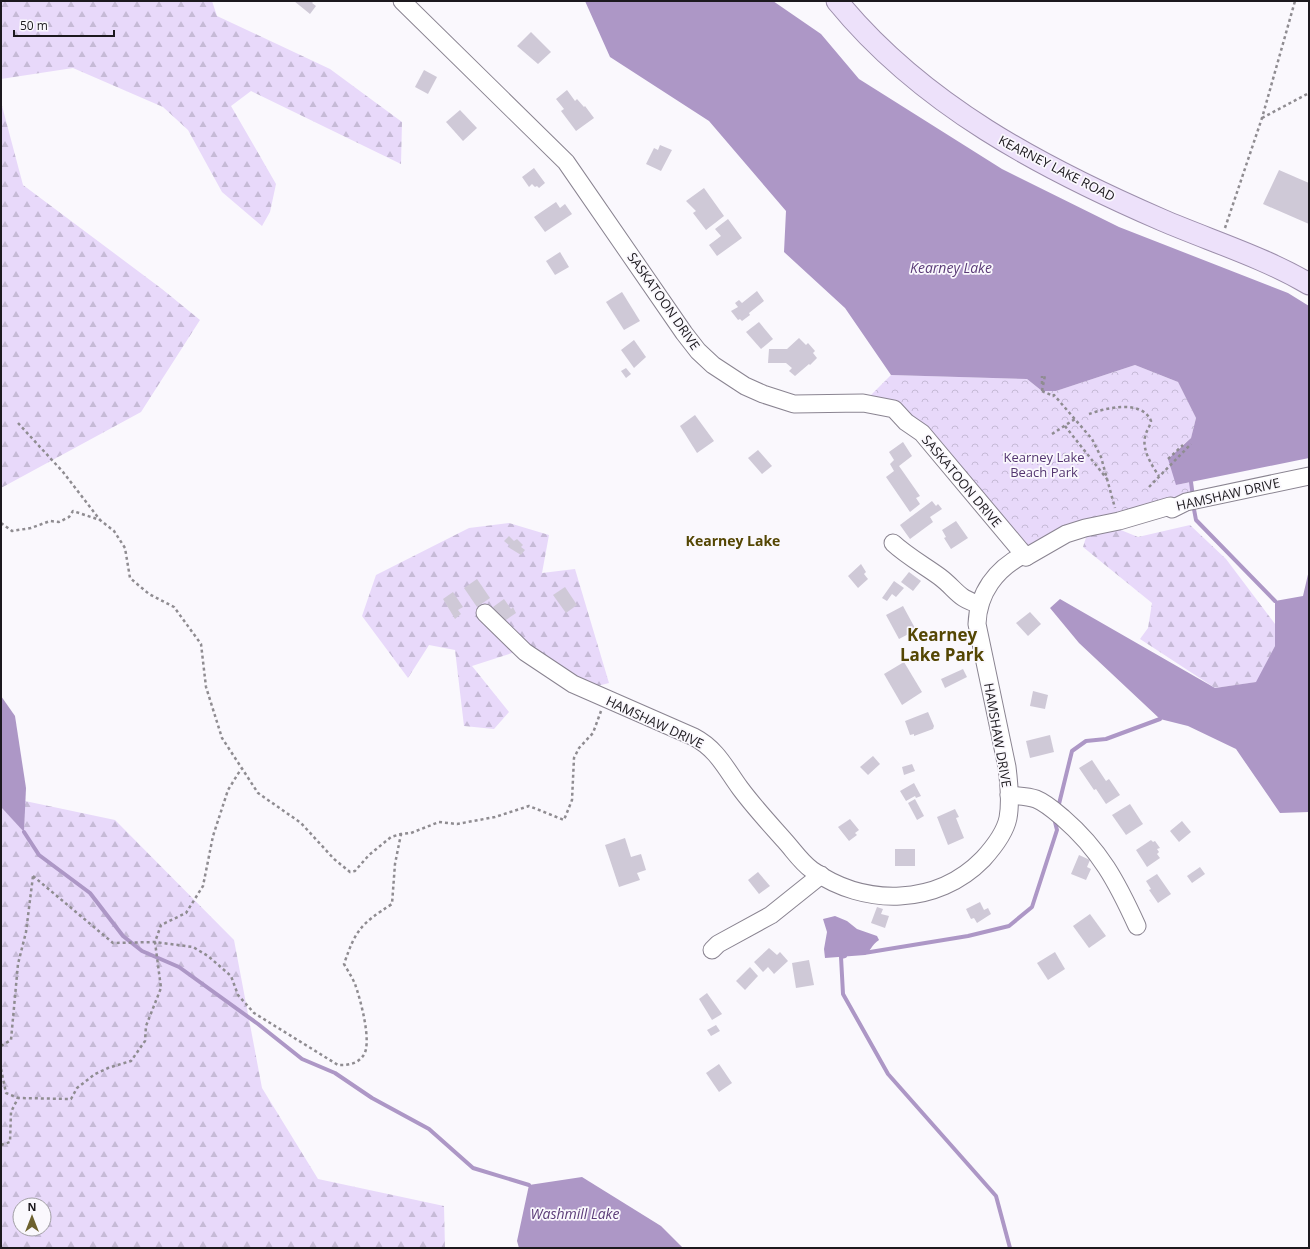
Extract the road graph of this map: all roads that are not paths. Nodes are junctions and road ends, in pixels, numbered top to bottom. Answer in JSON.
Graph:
{"nodes":[{"id":1,"x":402,"y":1,"type":"edge"},
{"id":2,"x":838,"y":1,"type":"edge"},
{"id":3,"x":1309,"y":284,"type":"edge"},
{"id":4,"x":1309,"y":476,"type":"edge"},
{"id":5,"x":893,"y":543,"type":"dead end"},
{"id":6,"x":1026,"y":557,"type":"junction"},
{"id":7,"x":980,"y":604,"type":"junction"},
{"id":8,"x":485,"y":613,"type":"dead end"},
{"id":9,"x":1008,"y":795,"type":"junction"},
{"id":10,"x":821,"y":875,"type":"junction"},
{"id":11,"x":1137,"y":926,"type":"dead end"},
{"id":12,"x":712,"y":950,"type":"dead end"}],
"edges":[{"from":1,"to":6,"type":"street","name":"SASKATOON DRIVE"},
{"from":2,"to":3,"type":"main road","name":"KEARNEY LAKE ROAD"},
{"from":4,"to":6,"type":"street","name":"HAMSHAW DRIVE"},
{"from":5,"to":7,"type":"street"},
{"from":6,"to":7,"type":"street","name":"HAMSHAW DRIVE"},
{"from":7,"to":9,"type":"street","name":"HAMSHAW DRIVE"},
{"from":8,"to":10,"type":"street","name":"HAMSHAW DRIVE"},
{"from":9,"to":10,"type":"street","name":"HAMSHAW DRIVE"},
{"from":9,"to":11,"type":"street"},
{"from":10,"to":12,"type":"street"}]}
